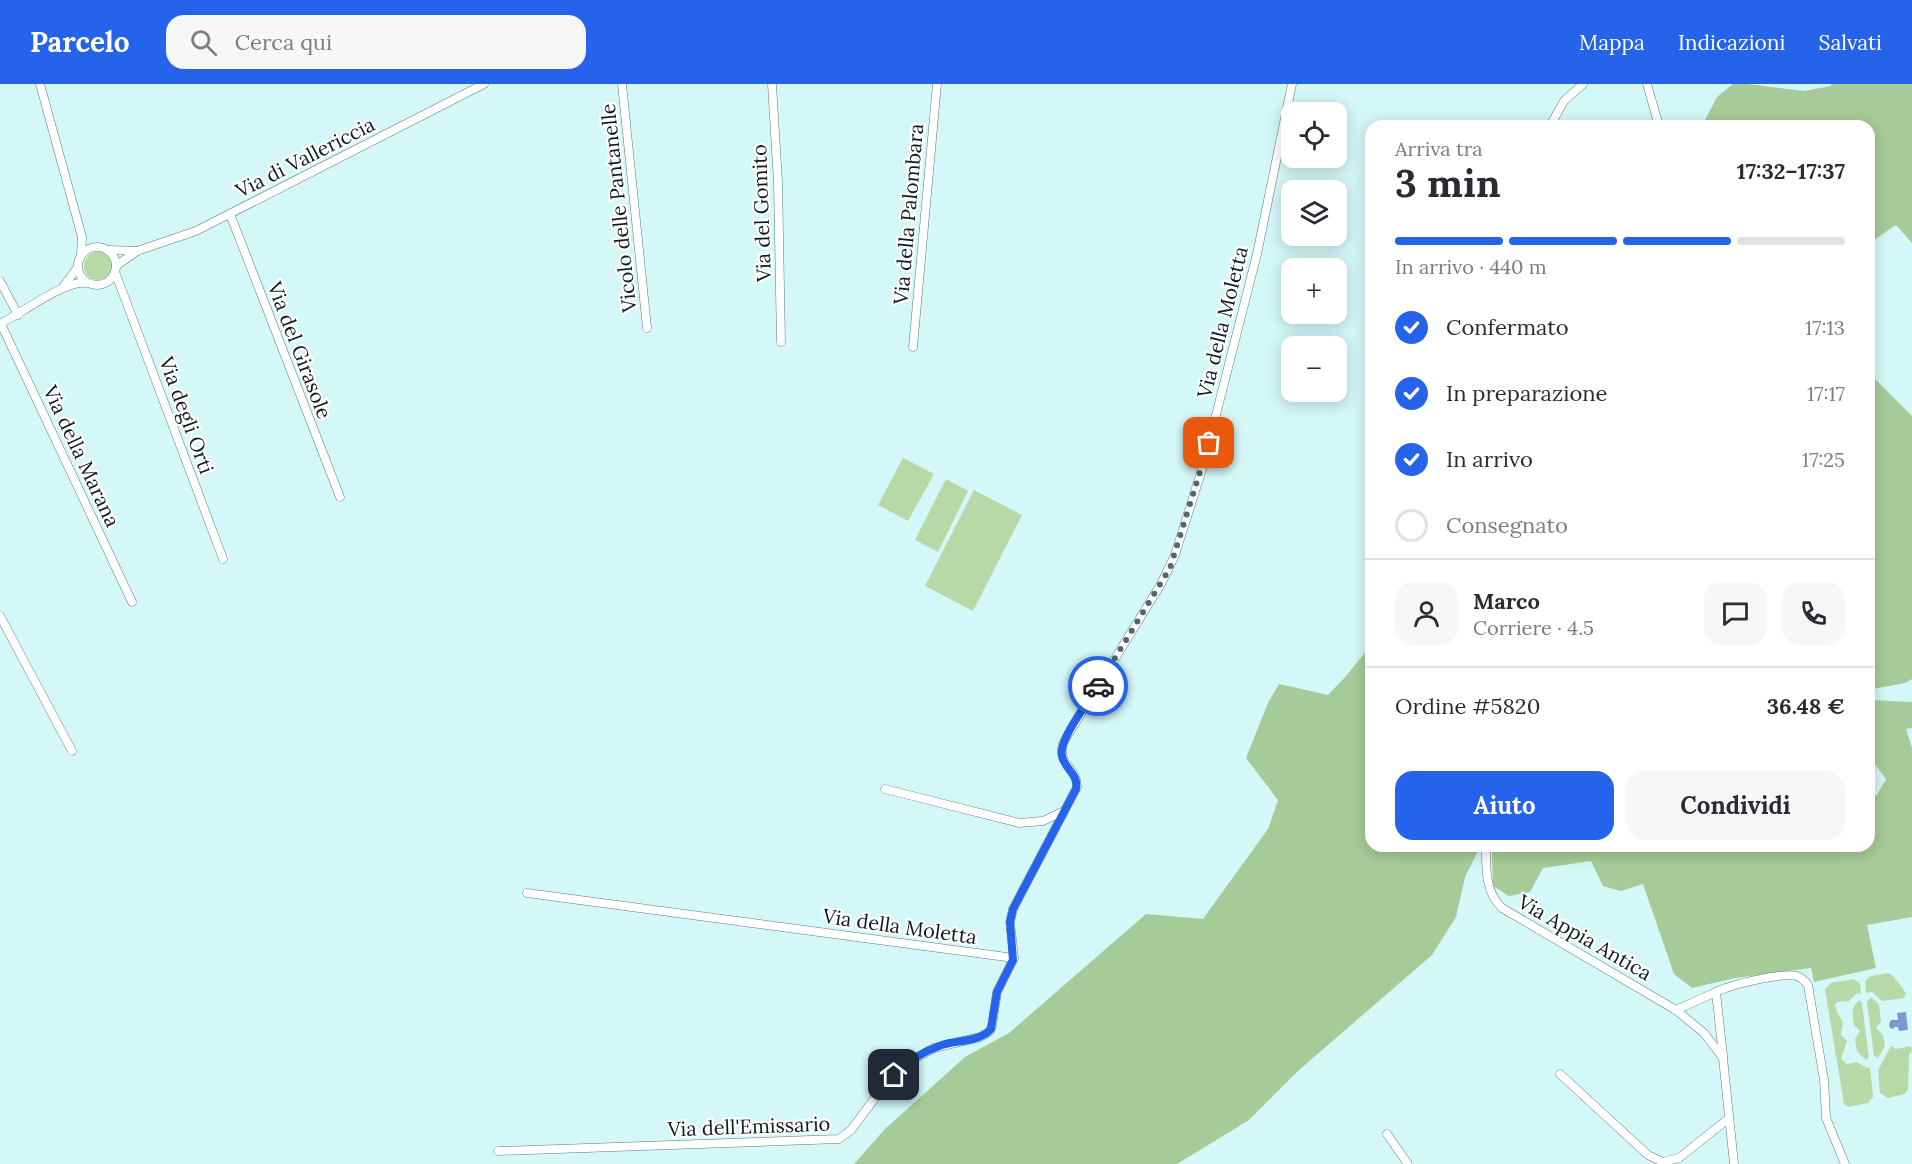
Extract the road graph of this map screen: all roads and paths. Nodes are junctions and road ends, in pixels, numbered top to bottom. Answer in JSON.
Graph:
{"nodes":[{"id":1,"x":40,"y":84,"type":"edge"},
{"id":2,"x":484,"y":84,"type":"edge"},
{"id":3,"x":622,"y":84,"type":"edge"},
{"id":4,"x":772,"y":84,"type":"edge"},
{"id":5,"x":937,"y":84,"type":"edge"},
{"id":6,"x":1292,"y":84,"type":"edge"},
{"id":7,"x":1583,"y":84,"type":"edge"},
{"id":8,"x":1647,"y":84,"type":"edge"},
{"id":9,"x":1553,"y":120,"type":"edge"},
{"id":10,"x":1657,"y":120,"type":"edge"},
{"id":11,"x":230,"y":214,"type":"junction"},
{"id":12,"x":82,"y":237,"type":"junction"},
{"id":13,"x":96,"y":246,"type":"junction"},
{"id":14,"x":108,"y":250,"type":"junction"},
{"id":15,"x":137,"y":251,"type":"junction"},
{"id":16,"x":81,"y":255,"type":"junction"},
{"id":17,"x":78,"y":267,"type":"junction"},
{"id":18,"x":116,"y":269,"type":"junction"},
{"id":19,"x":0,"y":280,"type":"edge"},
{"id":20,"x":107,"y":282,"type":"junction"},
{"id":21,"x":88,"y":283,"type":"junction"},
{"id":22,"x":119,"y":285,"type":"junction"},
{"id":23,"x":63,"y":287,"type":"junction"},
{"id":24,"x":18,"y":315,"type":"junction"},
{"id":25,"x":1,"y":324,"type":"edge"},
{"id":26,"x":647,"y":328,"type":"dead end"},
{"id":27,"x":781,"y":342,"type":"dead end"},
{"id":28,"x":913,"y":346,"type":"dead end"},
{"id":29,"x":340,"y":497,"type":"dead end"},
{"id":30,"x":223,"y":559,"type":"dead end"},
{"id":31,"x":132,"y":602,"type":"dead end"},
{"id":32,"x":0,"y":616,"type":"edge"},
{"id":33,"x":72,"y":750,"type":"dead end"},
{"id":34,"x":885,"y":789,"type":"dead end"},
{"id":35,"x":1065,"y":810,"type":"junction"},
{"id":36,"x":1486,"y":852,"type":"edge"},
{"id":37,"x":527,"y":893,"type":"dead end"},
{"id":38,"x":1014,"y":958,"type":"junction"},
{"id":39,"x":1716,"y":992,"type":"junction"},
{"id":40,"x":1676,"y":1010,"type":"junction"},
{"id":41,"x":1723,"y":1058,"type":"junction"},
{"id":42,"x":1560,"y":1074,"type":"dead end"},
{"id":43,"x":1728,"y":1119,"type":"junction"},
{"id":44,"x":1387,"y":1134,"type":"dead end"},
{"id":45,"x":498,"y":1151,"type":"dead end"},
{"id":46,"x":1408,"y":1164,"type":"edge"},
{"id":47,"x":1734,"y":1164,"type":"edge"},
{"id":48,"x":1845,"y":1164,"type":"edge"}],
"edges":[{"from":1,"to":12,"type":"street"},
{"from":2,"to":11,"type":"street","name":"Via di Vallericcia"},
{"from":3,"to":26,"type":"street","name":"Vicolo delle Pantanelle"},
{"from":4,"to":27,"type":"street","name":"Via del Gomito"},
{"from":5,"to":28,"type":"street","name":"Via della Palombara"},
{"from":6,"to":35,"type":"street","name":"Via della Moletta"},
{"from":7,"to":9,"type":"street"},
{"from":8,"to":10,"type":"street"},
{"from":11,"to":15,"type":"street","name":"Via di Vallericcia"},
{"from":11,"to":29,"type":"street","name":"Via del Girasole"},
{"from":12,"to":13,"type":"street"},
{"from":12,"to":16,"type":"street"},
{"from":13,"to":14,"type":"street"},
{"from":13,"to":16,"type":"street"},
{"from":14,"to":15,"type":"street","name":"Via di Vallericcia"},
{"from":14,"to":18,"type":"street"},
{"from":15,"to":18,"type":"street","name":"Via di Vallericcia"},
{"from":16,"to":17,"type":"street"},
{"from":17,"to":21,"type":"street"},
{"from":17,"to":23,"type":"street"},
{"from":18,"to":20,"type":"street"},
{"from":18,"to":22,"type":"street","name":"Via degli Orti"},
{"from":19,"to":24,"type":"street"},
{"from":20,"to":21,"type":"street"},
{"from":20,"to":22,"type":"street"},
{"from":21,"to":23,"type":"street"},
{"from":22,"to":30,"type":"street","name":"Via degli Orti"},
{"from":23,"to":24,"type":"street"},
{"from":24,"to":25,"type":"street"},
{"from":25,"to":31,"type":"street","name":"Via della Marana"},
{"from":32,"to":33,"type":"street"},
{"from":34,"to":35,"type":"street"},
{"from":35,"to":38,"type":"street","name":"Via della Moletta"},
{"from":36,"to":40,"type":"street","name":"Via Appia Antica"},
{"from":37,"to":38,"type":"street","name":"Via della Moletta"},
{"from":38,"to":45,"type":"street","name":"Via dell'Emissario"},
{"from":39,"to":40,"type":"street"},
{"from":39,"to":41,"type":"street"},
{"from":39,"to":48,"type":"street"},
{"from":40,"to":41,"type":"street","name":"Via Appia Antica"},
{"from":41,"to":43,"type":"street"},
{"from":42,"to":43,"type":"street"},
{"from":43,"to":47,"type":"street"},
{"from":44,"to":46,"type":"street"}]}
